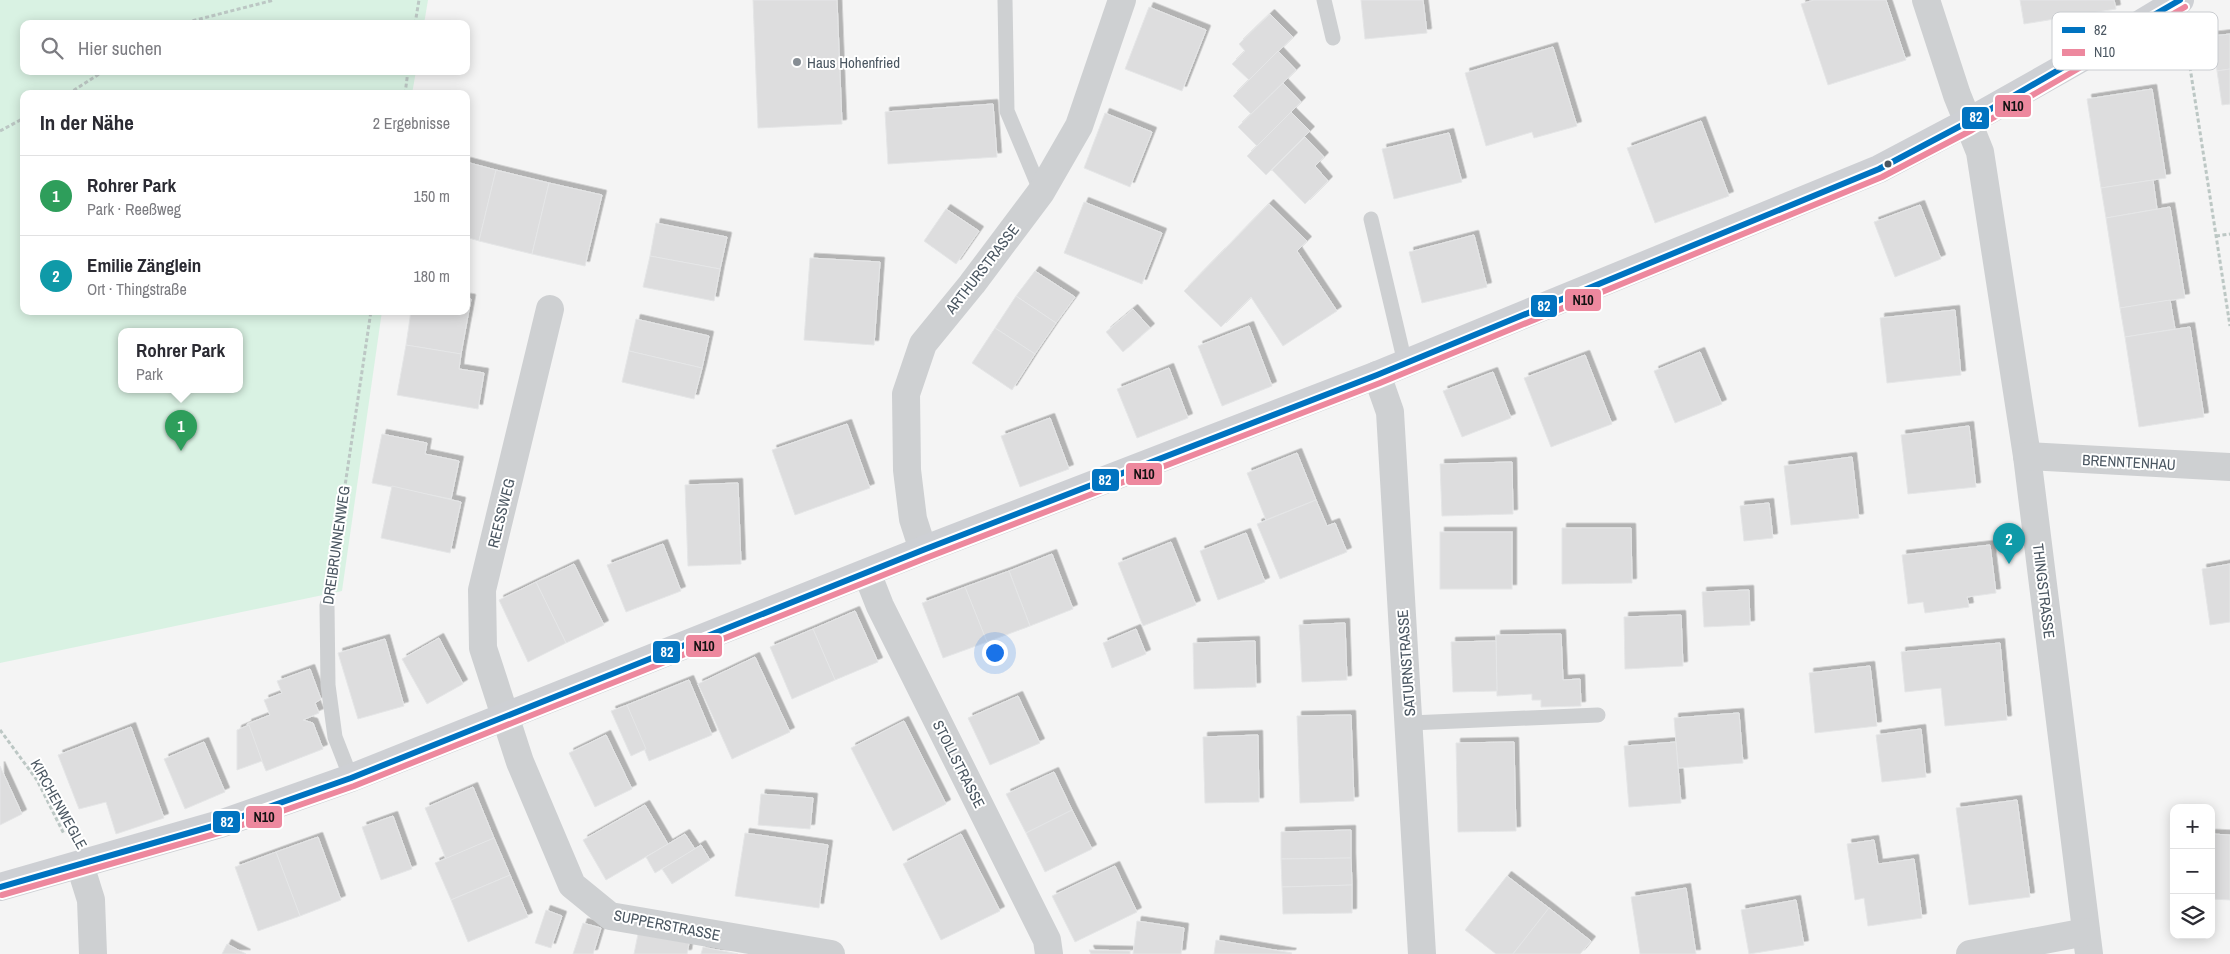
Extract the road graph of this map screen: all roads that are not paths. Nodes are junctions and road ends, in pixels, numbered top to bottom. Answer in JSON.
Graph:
{"nodes":[{"id":1,"x":1005,"y":0,"type":"edge"},
{"id":2,"x":1122,"y":0,"type":"edge"},
{"id":3,"x":1324,"y":0,"type":"edge"},
{"id":4,"x":1926,"y":0,"type":"edge"},
{"id":5,"x":2180,"y":0,"type":"edge"},
{"id":6,"x":2160,"y":12,"type":"edge"},
{"id":7,"x":1333,"y":38,"type":"dead end"},
{"id":8,"x":2061,"y":70,"type":"edge"},
{"id":9,"x":1968,"y":122,"type":"junction"},
{"id":10,"x":1041,"y":192,"type":"junction"},
{"id":11,"x":1371,"y":219,"type":"dead end"},
{"id":12,"x":550,"y":309,"type":"dead end"},
{"id":13,"x":1405,"y":363,"type":"junction"},
{"id":14,"x":1377,"y":375,"type":"junction"},
{"id":15,"x":2027,"y":456,"type":"junction"},
{"id":16,"x":2230,"y":467,"type":"edge"},
{"id":17,"x":923,"y":550,"type":"junction"},
{"id":18,"x":868,"y":573,"type":"junction"},
{"id":19,"x":327,"y":605,"type":"road end"},
{"id":20,"x":1598,"y":715,"type":"dead end"},
{"id":21,"x":505,"y":718,"type":"junction"},
{"id":22,"x":1410,"y":722,"type":"junction"},
{"id":23,"x":351,"y":778,"type":"junction"},
{"id":24,"x":80,"y":865,"type":"junction"},
{"id":25,"x":0,"y":888,"type":"edge"},
{"id":26,"x":2087,"y":943,"type":"edge"},
{"id":27,"x":93,"y":954,"type":"edge"},
{"id":28,"x":832,"y":954,"type":"edge"},
{"id":29,"x":1049,"y":954,"type":"edge"},
{"id":30,"x":1422,"y":954,"type":"edge"},
{"id":31,"x":1970,"y":954,"type":"edge"}],
"edges":[{"from":1,"to":10,"type":"lane"},
{"from":2,"to":10,"type":"street","name":"ARTHURSTRASSE"},
{"from":3,"to":7,"type":"lane"},
{"from":4,"to":9,"type":"street","name":"THINGSTRASSE"},
{"from":5,"to":6,"type":"street"},
{"from":8,"to":9,"type":"street"},
{"from":9,"to":13,"type":"street"},
{"from":9,"to":15,"type":"street","name":"THINGSTRASSE"},
{"from":10,"to":17,"type":"street","name":"ARTHURSTRASSE"},
{"from":11,"to":13,"type":"lane"},
{"from":12,"to":21,"type":"street","name":"REESSWEG"},
{"from":13,"to":14,"type":"street"},
{"from":14,"to":17,"type":"street"},
{"from":14,"to":22,"type":"street","name":"SATURNSTRASSE"},
{"from":15,"to":16,"type":"street","name":"BRENNTENHAU"},
{"from":15,"to":26,"type":"street","name":"THINGSTRASSE"},
{"from":17,"to":18,"type":"street"},
{"from":18,"to":21,"type":"street"},
{"from":18,"to":29,"type":"street","name":"STOLLSTRASSE"},
{"from":19,"to":23,"type":"lane","name":"DREIBRUNNENWEG"},
{"from":20,"to":22,"type":"lane"},
{"from":21,"to":23,"type":"street"},
{"from":21,"to":28,"type":"street","name":"SUPPERSTRASSE"},
{"from":22,"to":30,"type":"street","name":"SATURNSTRASSE"},
{"from":23,"to":24,"type":"street"},
{"from":24,"to":25,"type":"street"},
{"from":24,"to":27,"type":"street"},
{"from":26,"to":31,"type":"street"}]}
